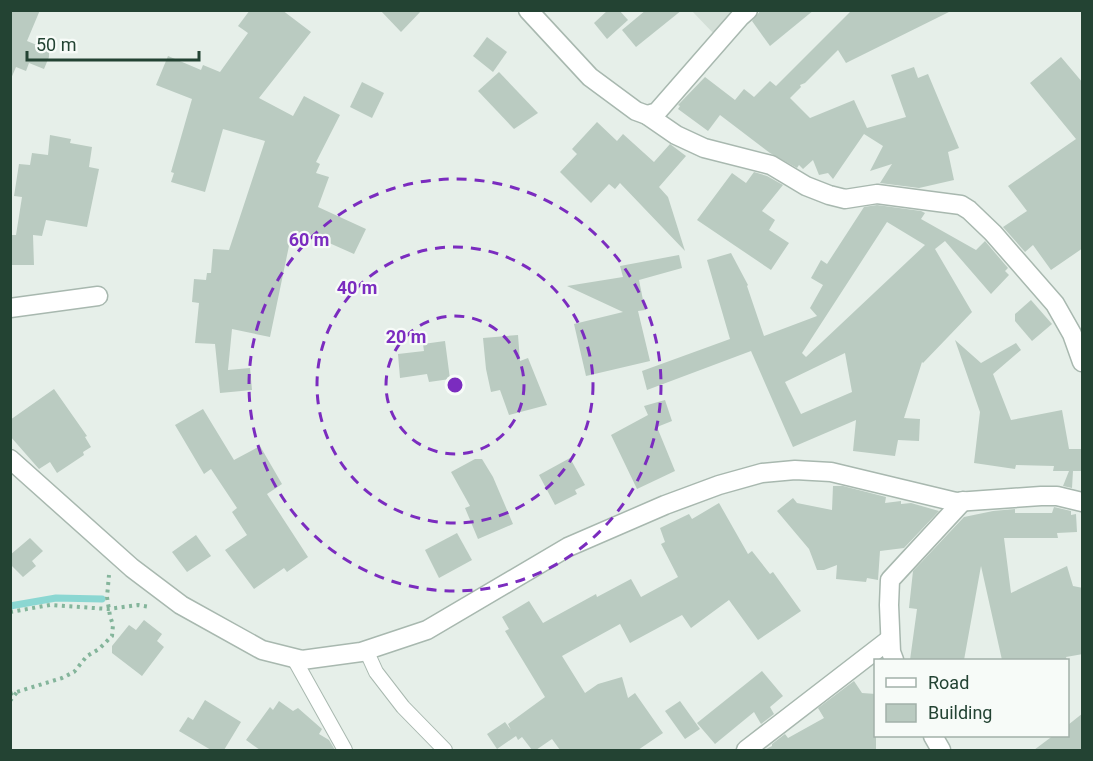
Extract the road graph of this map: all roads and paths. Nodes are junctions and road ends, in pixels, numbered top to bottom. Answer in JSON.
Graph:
{"nodes":[{"id":1,"x":528,"y":10,"type":"edge"},
{"id":2,"x":748,"y":10,"type":"edge"},
{"id":3,"x":647,"y":115,"type":"junction"},
{"id":4,"x":98,"y":296,"type":"dead end"},
{"id":5,"x":10,"y":308,"type":"edge"},
{"id":6,"x":1083,"y":362,"type":"edge"},
{"id":7,"x":10,"y":459,"type":"edge"},
{"id":8,"x":963,"y":501,"type":"junction"},
{"id":9,"x":1083,"y":502,"type":"edge"},
{"id":10,"x":108,"y":547,"type":"junction"},
{"id":11,"x":154,"y":608,"type":"dead end"},
{"id":12,"x":108,"y":609,"type":"junction"},
{"id":13,"x":10,"y":612,"type":"edge"},
{"id":14,"x":891,"y":639,"type":"junction"},
{"id":15,"x":366,"y":650,"type":"junction"},
{"id":16,"x":293,"y":657,"type":"junction"},
{"id":17,"x":894,"y":659,"type":"edge"},
{"id":18,"x":18,"y":692,"type":"junction"},
{"id":19,"x":10,"y":694,"type":"edge"},
{"id":20,"x":10,"y":701,"type":"edge"},
{"id":21,"x":345,"y":750,"type":"edge"},
{"id":22,"x":445,"y":750,"type":"edge"},
{"id":23,"x":746,"y":750,"type":"edge"}],
"edges":[{"from":1,"to":3,"type":"street"},
{"from":2,"to":3,"type":"street"},
{"from":3,"to":6,"type":"street"},
{"from":4,"to":5,"type":"street"},
{"from":7,"to":10,"type":"street"},
{"from":8,"to":9,"type":"street"},
{"from":8,"to":14,"type":"street"},
{"from":8,"to":15,"type":"street"},
{"from":10,"to":12,"type":"path"},
{"from":10,"to":16,"type":"street"},
{"from":11,"to":12,"type":"path"},
{"from":12,"to":13,"type":"path"},
{"from":12,"to":18,"type":"path"},
{"from":14,"to":17,"type":"street"},
{"from":14,"to":23,"type":"street"},
{"from":15,"to":16,"type":"street"},
{"from":15,"to":22,"type":"lane"},
{"from":16,"to":21,"type":"lane"},
{"from":18,"to":19,"type":"path"},
{"from":18,"to":20,"type":"path"}]}
